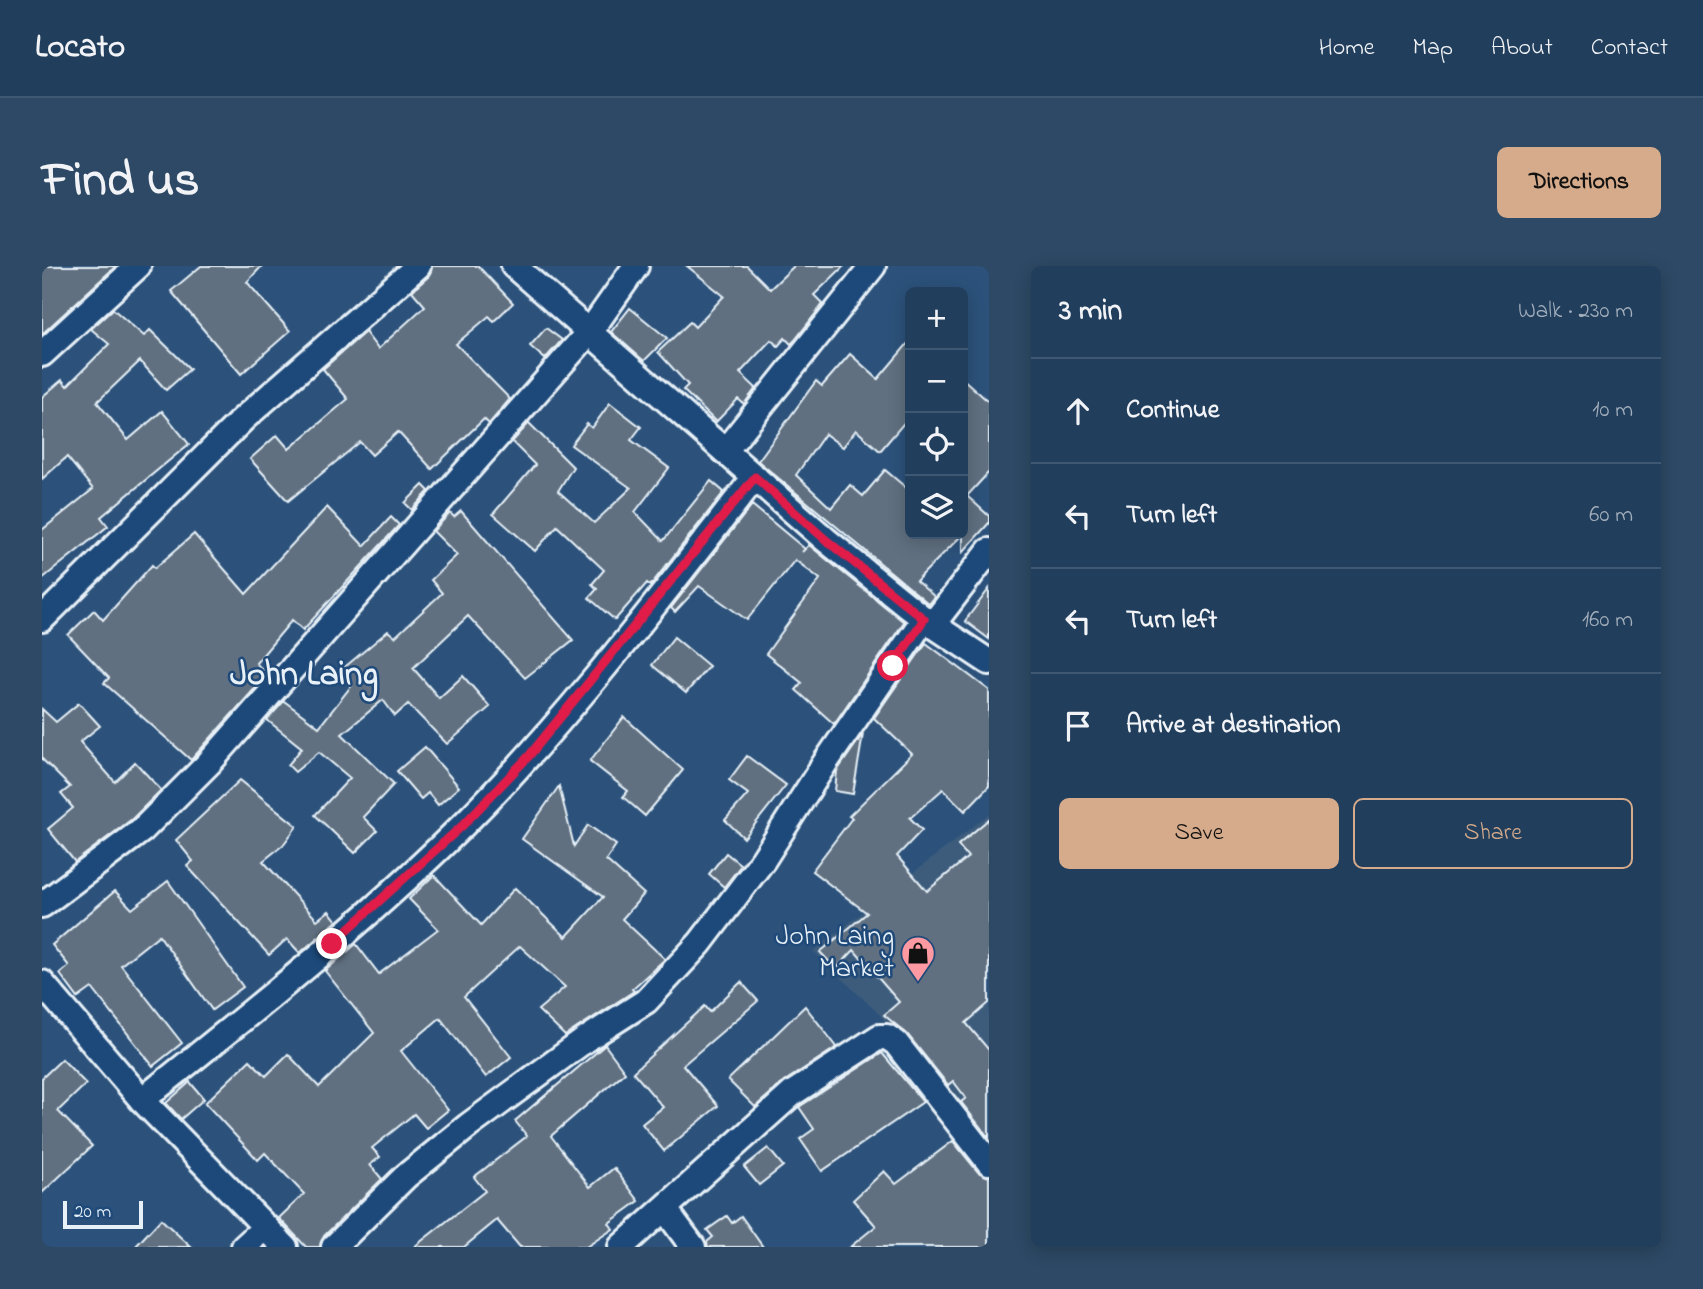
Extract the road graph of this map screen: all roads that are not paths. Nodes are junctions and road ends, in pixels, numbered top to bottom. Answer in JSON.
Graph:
{"nodes":[{"id":1,"x":138,"y":266,"type":"edge"},
{"id":2,"x":418,"y":266,"type":"edge"},
{"id":3,"x":514,"y":266,"type":"edge"},
{"id":4,"x":636,"y":266,"type":"edge"},
{"id":5,"x":873,"y":266,"type":"edge"},
{"id":6,"x":591,"y":330,"type":"junction"},
{"id":7,"x":42,"y":354,"type":"edge"},
{"id":8,"x":725,"y":451,"type":"junction"},
{"id":9,"x":755,"y":477,"type":"junction"},
{"id":10,"x":989,"y":551,"type":"edge"},
{"id":11,"x":42,"y":619,"type":"edge"},
{"id":12,"x":929,"y":622,"type":"junction"},
{"id":13,"x":989,"y":662,"type":"edge"},
{"id":14,"x":42,"y":905,"type":"edge"},
{"id":15,"x":42,"y":983,"type":"edge"},
{"id":16,"x":142,"y":1100,"type":"junction"},
{"id":17,"x":989,"y":1162,"type":"edge"},
{"id":18,"x":665,"y":1209,"type":"junction"},
{"id":19,"x":266,"y":1227,"type":"junction"},
{"id":20,"x":244,"y":1247,"type":"edge"},
{"id":21,"x":285,"y":1247,"type":"edge"},
{"id":22,"x":334,"y":1247,"type":"edge"},
{"id":23,"x":621,"y":1247,"type":"edge"},
{"id":24,"x":693,"y":1247,"type":"edge"}],
"edges":[{"from":1,"to":7,"type":"street"},
{"from":2,"to":11,"type":"street"},
{"from":3,"to":6,"type":"street"},
{"from":4,"to":6,"type":"street"},
{"from":5,"to":8,"type":"street"},
{"from":6,"to":8,"type":"street"},
{"from":6,"to":14,"type":"street"},
{"from":8,"to":9,"type":"street"},
{"from":9,"to":12,"type":"street"},
{"from":9,"to":16,"type":"street"},
{"from":10,"to":12,"type":"street"},
{"from":12,"to":13,"type":"street"},
{"from":12,"to":22,"type":"street"},
{"from":15,"to":16,"type":"street"},
{"from":16,"to":19,"type":"street"},
{"from":17,"to":18,"type":"street"},
{"from":18,"to":23,"type":"street"},
{"from":18,"to":24,"type":"street"},
{"from":19,"to":20,"type":"street"},
{"from":19,"to":21,"type":"street"}]}
